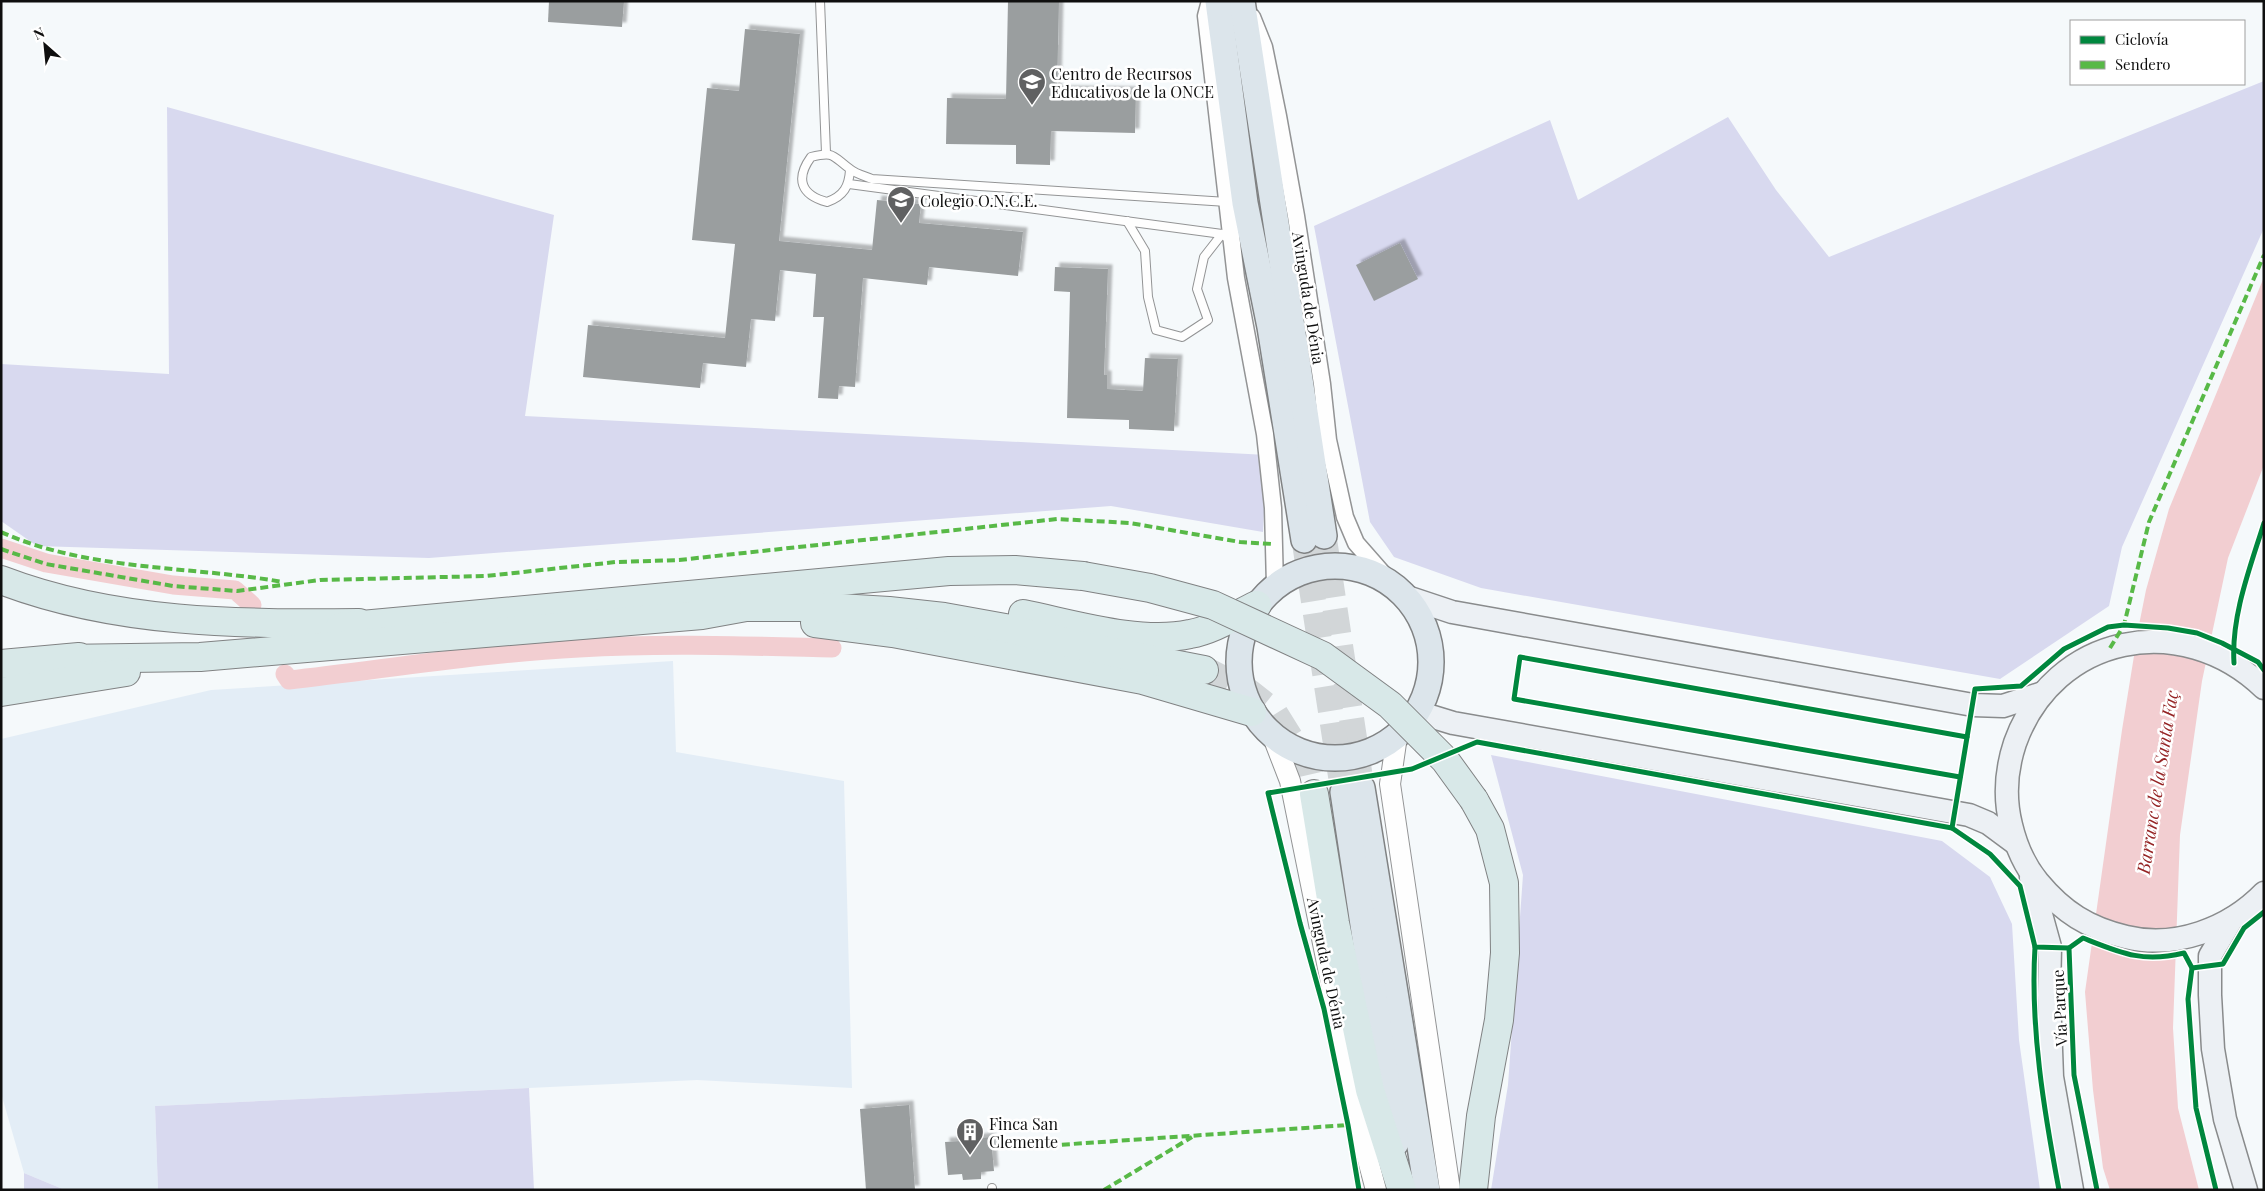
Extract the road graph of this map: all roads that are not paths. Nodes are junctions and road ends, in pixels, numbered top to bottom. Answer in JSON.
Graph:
{"nodes":[{"id":1,"x":820,"y":1,"type":"edge"},
{"id":2,"x":1210,"y":1,"type":"edge"},
{"id":3,"x":1218,"y":1,"type":"edge"},
{"id":4,"x":1244,"y":1,"type":"edge"},
{"id":5,"x":826,"y":153,"type":"junction"},
{"id":6,"x":850,"y":170,"type":"junction"},
{"id":7,"x":849,"y":184,"type":"junction"},
{"id":8,"x":1227,"y":202,"type":"junction"},
{"id":9,"x":1127,"y":221,"type":"junction"},
{"id":10,"x":1227,"y":238,"type":"junction"},
{"id":11,"x":1,"y":580,"type":"edge"},
{"id":12,"x":1399,"y":591,"type":"junction"},
{"id":13,"x":1266,"y":596,"type":"junction"},
{"id":14,"x":700,"y":605,"type":"junction"},
{"id":15,"x":380,"y":622,"type":"junction"},
{"id":16,"x":200,"y":656,"type":"junction"},
{"id":17,"x":60,"y":659,"type":"junction"},
{"id":18,"x":1,"y":664,"type":"edge"},
{"id":19,"x":1204,"y":670,"type":"tunnel mouth"},
{"id":20,"x":2264,"y":688,"type":"edge"},
{"id":21,"x":1,"y":692,"type":"edge"},
{"id":22,"x":2043,"y":692,"type":"junction"},
{"id":23,"x":1252,"y":712,"type":"junction"},
{"id":24,"x":1417,"y":712,"type":"junction"},
{"id":25,"x":1397,"y":736,"type":"junction"},
{"id":26,"x":1273,"y":737,"type":"junction"},
{"id":27,"x":1314,"y":794,"type":"tunnel mouth"},
{"id":28,"x":2015,"y":844,"type":"junction"},
{"id":29,"x":2028,"y":870,"type":"junction"},
{"id":30,"x":2264,"y":893,"type":"edge"},
{"id":31,"x":2232,"y":919,"type":"junction"},
{"id":32,"x":1376,"y":1190,"type":"edge"},
{"id":33,"x":1403,"y":1190,"type":"edge"},
{"id":34,"x":1427,"y":1190,"type":"edge"},
{"id":35,"x":1450,"y":1190,"type":"edge"},
{"id":36,"x":1472,"y":1190,"type":"edge"},
{"id":37,"x":2072,"y":1190,"type":"edge"},
{"id":38,"x":2246,"y":1190,"type":"edge"}],
"edges":[{"from":1,"to":5,"type":"lane"},
{"from":2,"to":8,"type":"street"},
{"from":3,"to":4,"type":"main road","name":"Avinguda de Dénia"},
{"from":4,"to":12,"type":"street","name":"Avinguda de Dénia"},
{"from":5,"to":6,"type":"lane"},
{"from":5,"to":7,"type":"lane"},
{"from":6,"to":7,"type":"lane"},
{"from":6,"to":8,"type":"lane"},
{"from":7,"to":9,"type":"lane"},
{"from":8,"to":10,"type":"street"},
{"from":9,"to":10,"type":"lane"},
{"from":9,"to":10,"type":"lane"},
{"from":10,"to":13,"type":"street"},
{"from":11,"to":15,"type":"highway"},
{"from":12,"to":13,"type":"main road"},
{"from":12,"to":22,"type":"main road"},
{"from":12,"to":24,"type":"main road"},
{"from":13,"to":14,"type":"highway"},
{"from":13,"to":23,"type":"main road"},
{"from":14,"to":15,"type":"highway"},
{"from":14,"to":16,"type":"highway"},
{"from":14,"to":19,"type":"highway"},
{"from":14,"to":23,"type":"highway"},
{"from":14,"to":36,"type":"highway","bridge":true},
{"from":15,"to":17,"type":"highway"},
{"from":16,"to":17,"type":"highway"},
{"from":16,"to":21,"type":"highway"},
{"from":17,"to":18,"type":"highway"},
{"from":20,"to":22,"type":"main road"},
{"from":22,"to":28,"type":"main road"},
{"from":23,"to":26,"type":"main road"},
{"from":24,"to":25,"type":"main road"},
{"from":24,"to":28,"type":"main road"},
{"from":25,"to":26,"type":"main road"},
{"from":25,"to":35,"type":"street"},
{"from":26,"to":32,"type":"street","name":"Avinguda de Dénia"},
{"from":27,"to":33,"type":"highway"},
{"from":28,"to":29,"type":"main road"},
{"from":29,"to":31,"type":"main road"},
{"from":29,"to":37,"type":"main road"},
{"from":30,"to":31,"type":"main road"},
{"from":31,"to":38,"type":"main road"},
{"from":33,"to":34,"type":"main road"}]}
